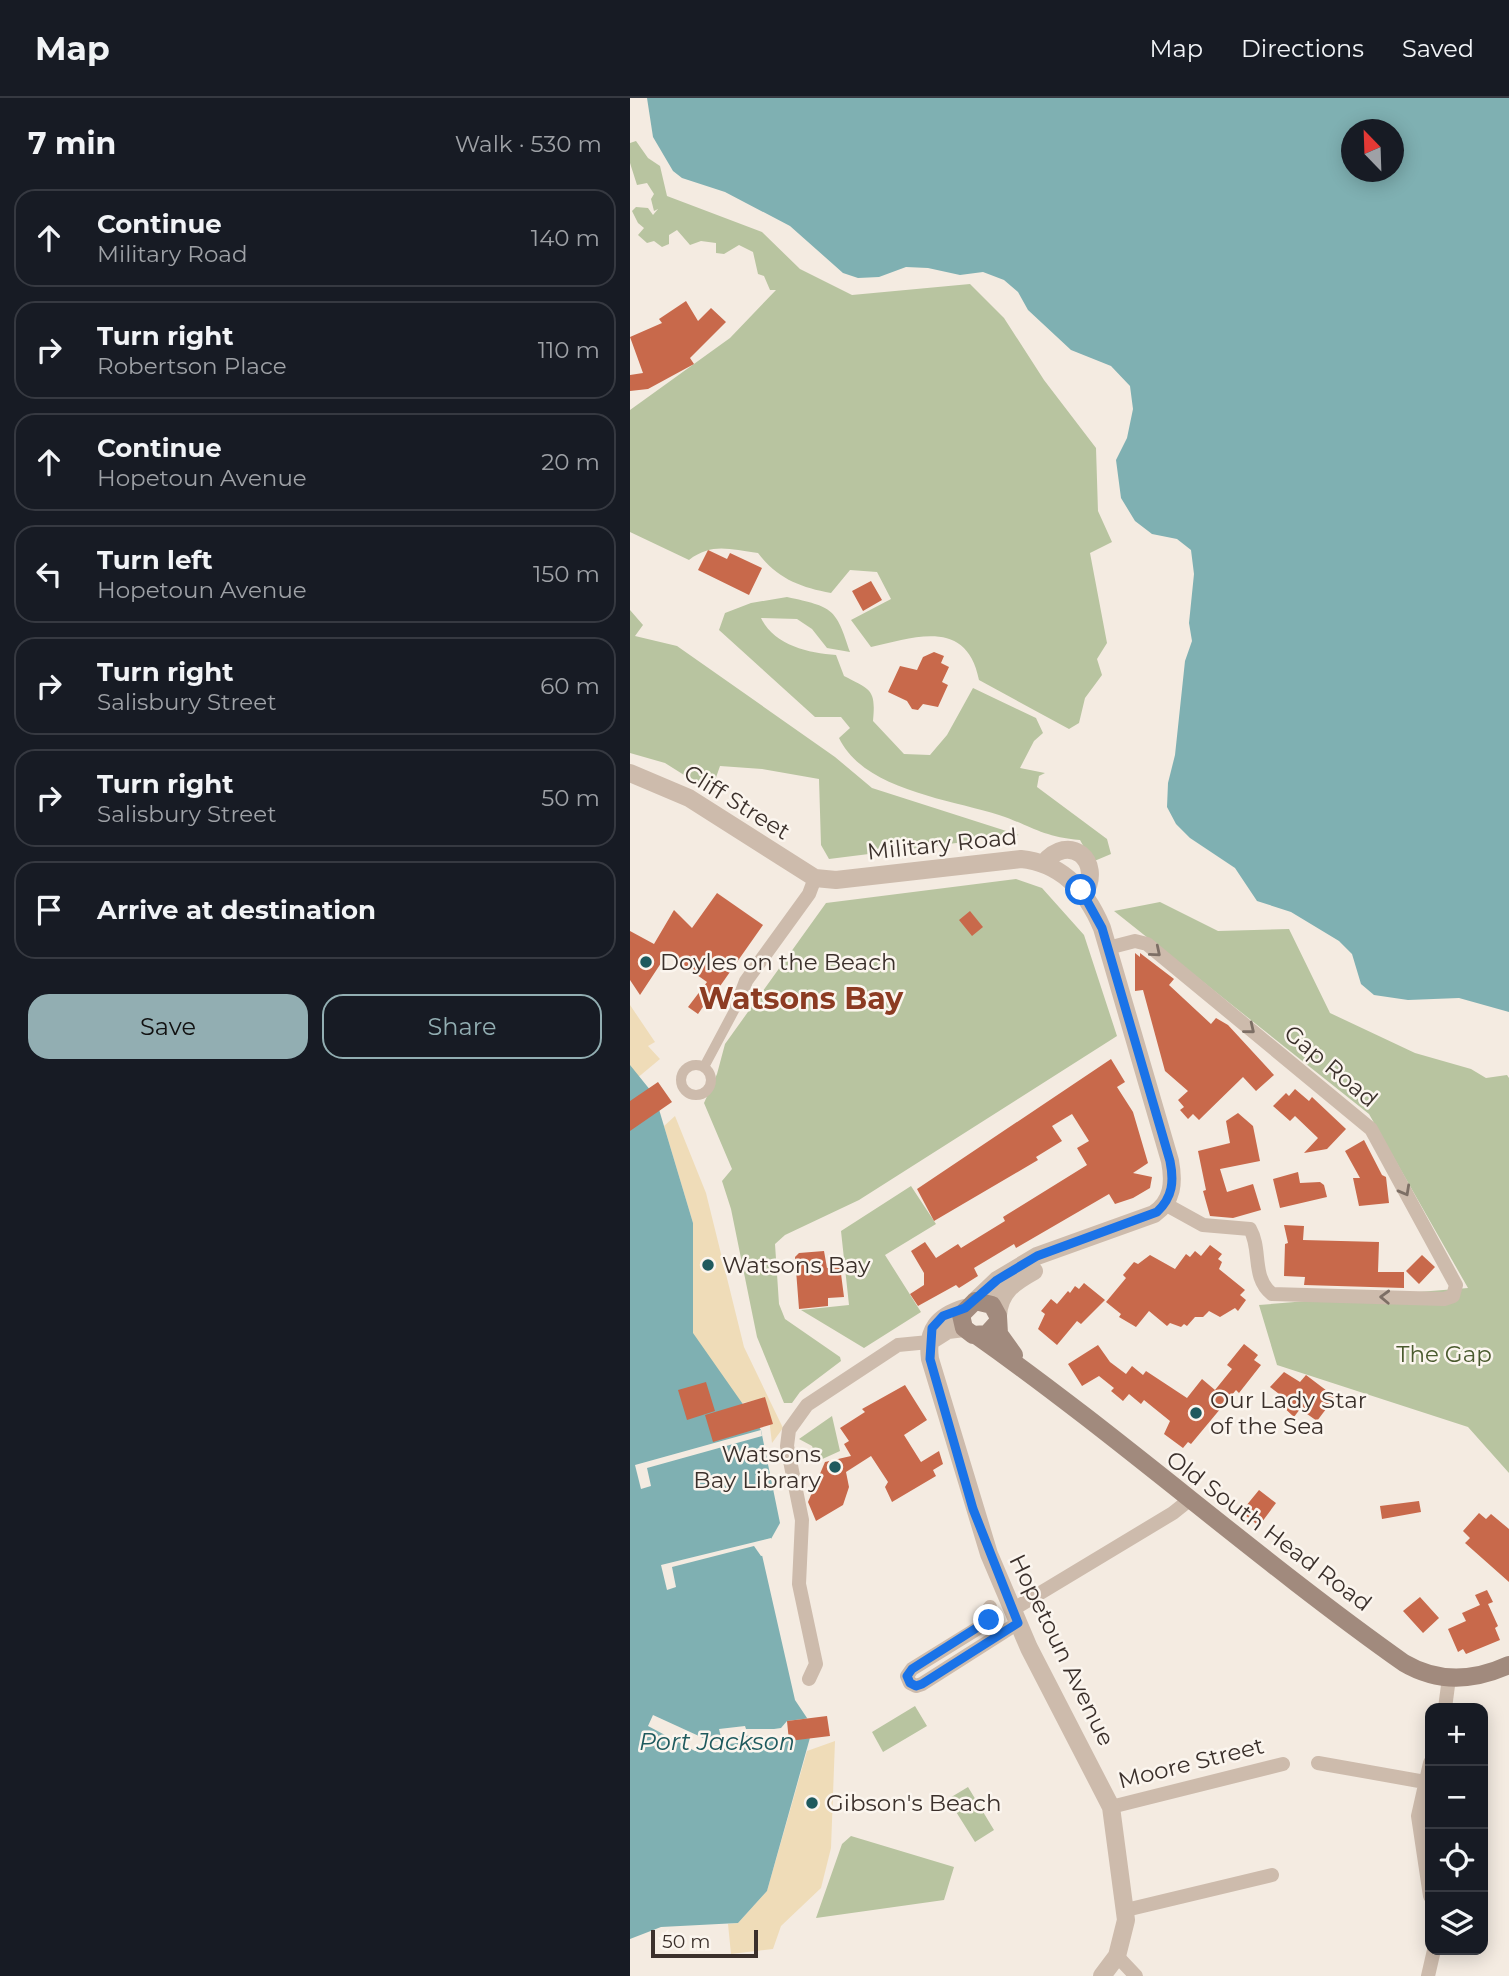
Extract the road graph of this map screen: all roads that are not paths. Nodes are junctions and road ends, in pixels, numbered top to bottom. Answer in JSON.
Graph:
{"nodes":[{"id":1,"x":630,"y":774,"type":"edge"},
{"id":2,"x":1049,"y":858,"type":"junction"},
{"id":3,"x":815,"y":878,"type":"junction"},
{"id":4,"x":1084,"y":894,"type":"junction"},
{"id":5,"x":1108,"y":947,"type":"junction"},
{"id":6,"x":737,"y":1005,"type":"joint"},
{"id":7,"x":704,"y":1067,"type":"dead end"},
{"id":8,"x":1165,"y":1204,"type":"junction"},
{"id":9,"x":1057,"y":1251,"type":"junction"},
{"id":10,"x":970,"y":1304,"type":"junction"},
{"id":11,"x":997,"y":1319,"type":"junction"},
{"id":12,"x":970,"y":1332,"type":"junction"},
{"id":13,"x":929,"y":1342,"type":"junction"},
{"id":14,"x":1021,"y":1365,"type":"junction"},
{"id":15,"x":1188,"y":1501,"type":"junction"},
{"id":16,"x":989,"y":1607,"type":"dead end"},
{"id":17,"x":1015,"y":1617,"type":"junction"},
{"id":18,"x":1509,"y":1665,"type":"edge"},
{"id":19,"x":1449,"y":1678,"type":"junction"},
{"id":20,"x":809,"y":1679,"type":"dead end"},
{"id":21,"x":1446,"y":1703,"type":"edge"},
{"id":22,"x":1318,"y":1763,"type":"dead end"},
{"id":23,"x":1283,"y":1764,"type":"dead end"},
{"id":24,"x":1425,"y":1782,"type":"joint"},
{"id":25,"x":1111,"y":1807,"type":"junction"},
{"id":26,"x":1272,"y":1875,"type":"dead end"},
{"id":27,"x":1429,"y":1892,"type":"edge"},
{"id":28,"x":1126,"y":1910,"type":"junction"},
{"id":29,"x":1116,"y":1955,"type":"junction"},
{"id":30,"x":1433,"y":1955,"type":"edge"},
{"id":31,"x":1102,"y":1976,"type":"edge"},
{"id":32,"x":1136,"y":1976,"type":"edge"},
{"id":33,"x":1428,"y":1976,"type":"edge"}],
"edges":[{"from":1,"to":3,"type":"street","name":"Cliff Street"},
{"from":2,"to":3,"type":"street","name":"Military Road"},
{"from":2,"to":4,"type":"street","name":"Military Road"},
{"from":2,"to":4,"type":"street"},
{"from":3,"to":6,"type":"street"},
{"from":4,"to":5,"type":"street","name":"Military Road"},
{"from":5,"to":8,"type":"street","name":"Military Road"},
{"from":5,"to":8,"type":"street","name":"Gap Road","one_way":true},
{"from":6,"to":7,"type":"street"},
{"from":8,"to":9,"type":"street"},
{"from":9,"to":10,"type":"street"},
{"from":9,"to":11,"type":"street"},
{"from":10,"to":11,"type":"main road"},
{"from":10,"to":12,"type":"main road"},
{"from":10,"to":13,"type":"street"},
{"from":11,"to":12,"type":"main road"},
{"from":11,"to":14,"type":"main road","name":"Old South Head Road"},
{"from":12,"to":13,"type":"street"},
{"from":12,"to":14,"type":"main road","name":"Old South Head Road"},
{"from":13,"to":17,"type":"street","name":"Hopetoun Avenue"},
{"from":13,"to":20,"type":"street"},
{"from":14,"to":15,"type":"main road","name":"Old South Head Road"},
{"from":15,"to":17,"type":"street"},
{"from":15,"to":19,"type":"main road","name":"Old South Head Road"},
{"from":16,"to":17,"type":"street"},
{"from":17,"to":25,"type":"street","name":"Hopetoun Avenue"},
{"from":18,"to":19,"type":"main road","name":"Old South Head Road"},
{"from":19,"to":21,"type":"street"},
{"from":22,"to":24,"type":"street"},
{"from":23,"to":25,"type":"street","name":"Moore Street"},
{"from":24,"to":27,"type":"street"},
{"from":25,"to":28,"type":"street","name":"Hopetoun Avenue"},
{"from":26,"to":28,"type":"street"},
{"from":28,"to":29,"type":"street","name":"Hopetoun Avenue"},
{"from":29,"to":31,"type":"street","name":"Hopetoun Avenue"},
{"from":29,"to":32,"type":"street"},
{"from":30,"to":33,"type":"street"}]}
